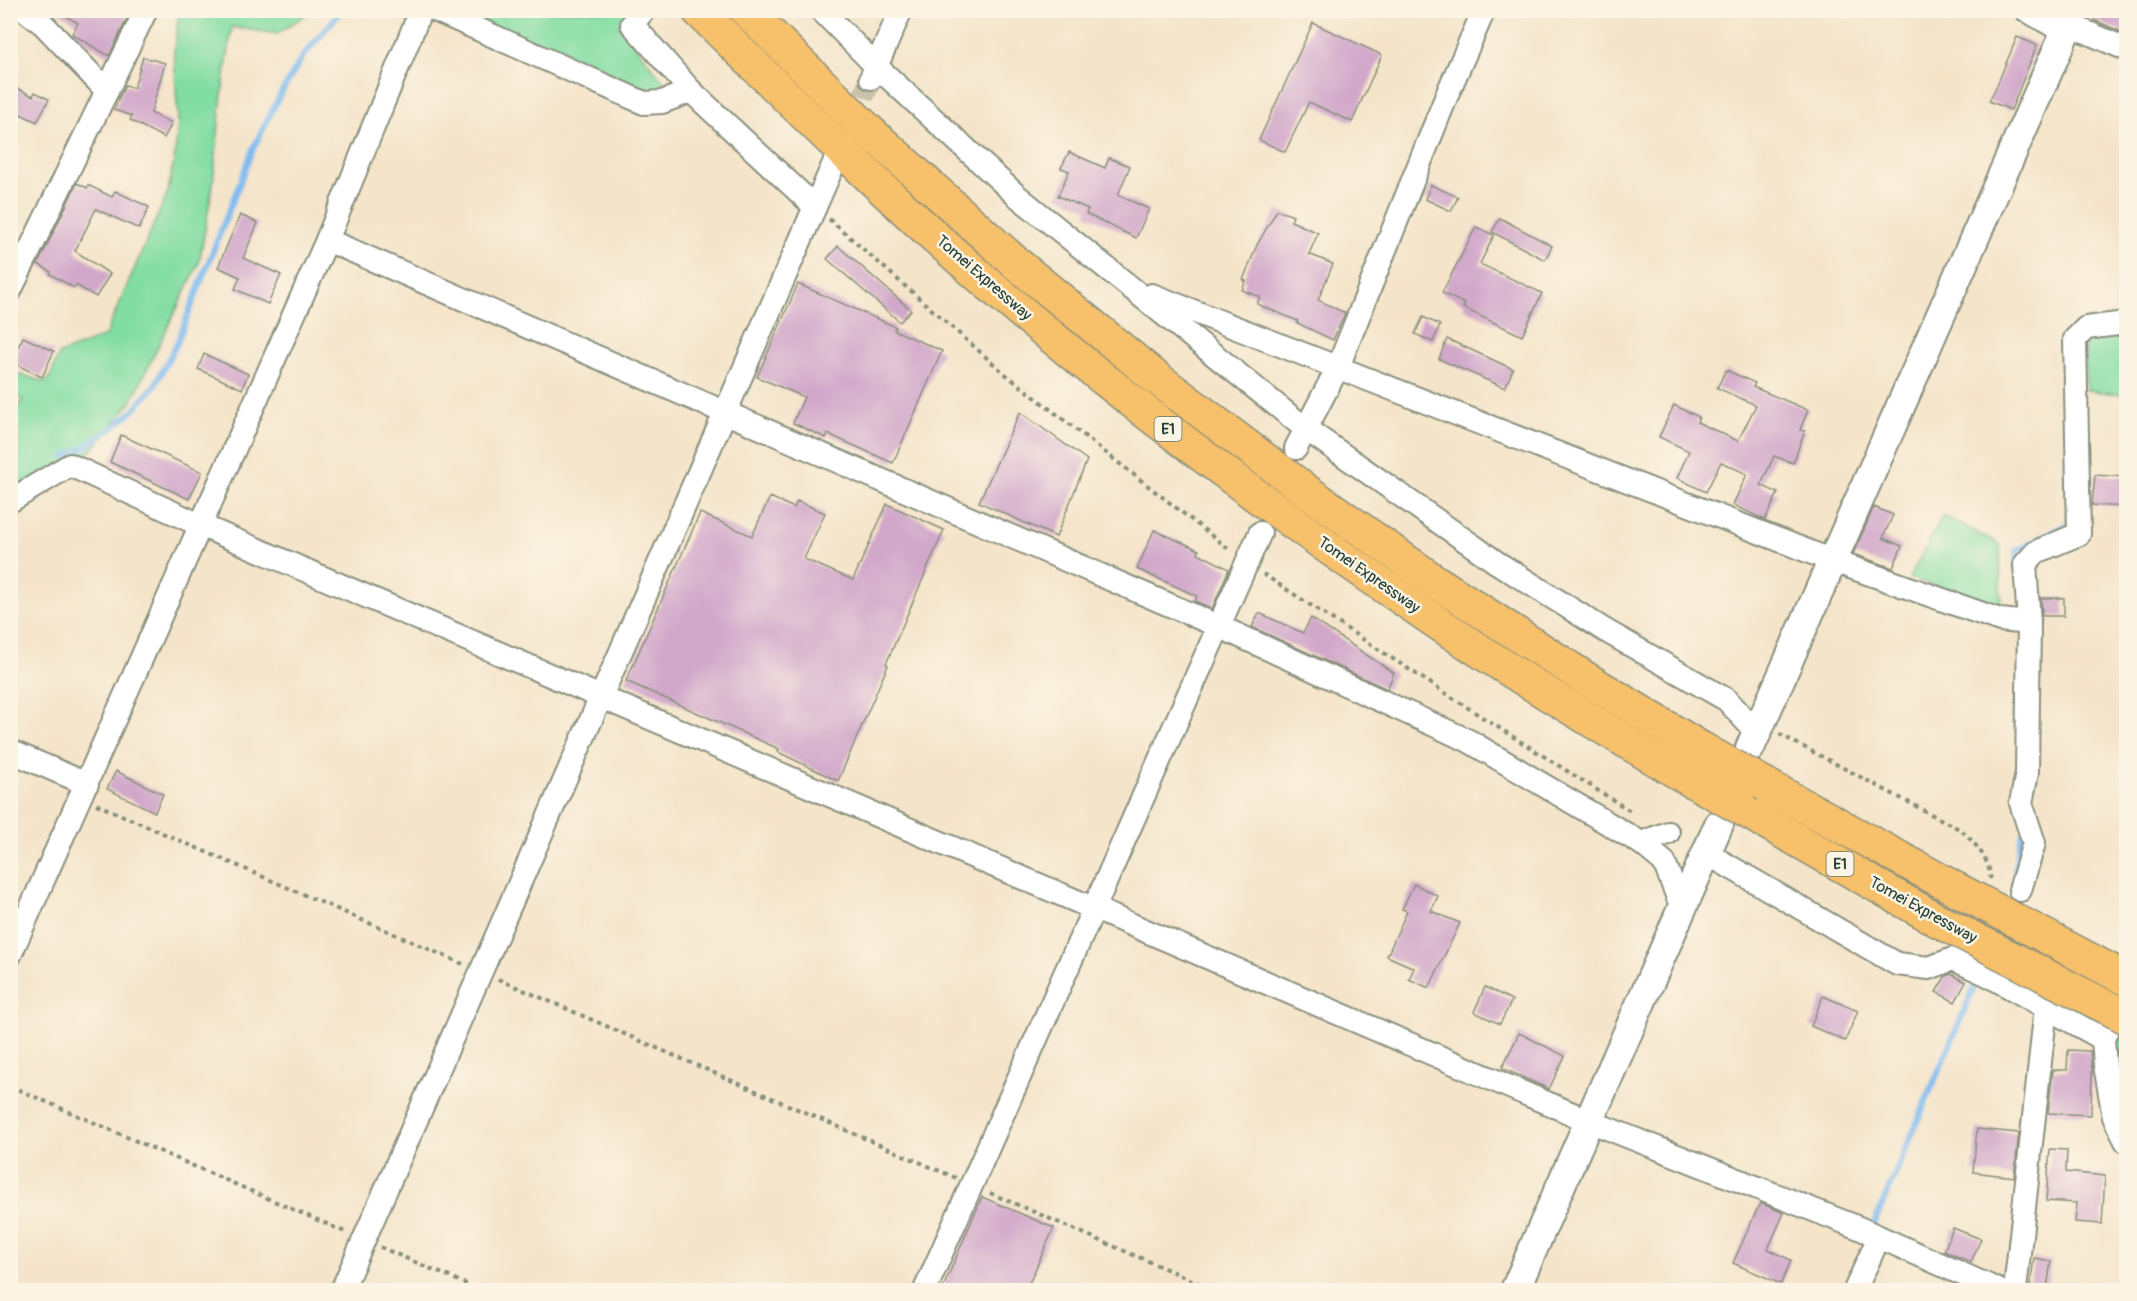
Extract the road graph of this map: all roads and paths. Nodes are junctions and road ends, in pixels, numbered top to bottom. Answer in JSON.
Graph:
{"nodes":[{"id":1,"x":25,"y":10,"type":"edge"},
{"id":2,"x":147,"y":10,"type":"edge"},
{"id":3,"x":421,"y":10,"type":"edge"},
{"id":4,"x":435,"y":10,"type":"edge"},
{"id":5,"x":644,"y":10,"type":"edge"},
{"id":6,"x":698,"y":10,"type":"edge"},
{"id":7,"x":746,"y":10,"type":"edge"},
{"id":8,"x":821,"y":10,"type":"edge"},
{"id":9,"x":901,"y":10,"type":"edge"},
{"id":10,"x":1484,"y":10,"type":"edge"},
{"id":11,"x":2026,"y":10,"type":"edge"},
{"id":12,"x":2070,"y":23,"type":"edge"},
{"id":13,"x":2127,"y":49,"type":"edge"},
{"id":14,"x":874,"y":72,"type":"junction"},
{"id":15,"x":108,"y":91,"type":"junction"},
{"id":16,"x":691,"y":91,"type":"junction"},
{"id":17,"x":835,"y":162,"type":"dead end"},
{"id":18,"x":815,"y":207,"type":"junction"},
{"id":19,"x":327,"y":240,"type":"junction"},
{"id":20,"x":1131,"y":287,"type":"junction"},
{"id":21,"x":10,"y":291,"type":"edge"},
{"id":22,"x":2127,"y":323,"type":"edge"},
{"id":23,"x":1338,"y":368,"type":"junction"},
{"id":24,"x":725,"y":412,"type":"junction"},
{"id":25,"x":1301,"y":438,"type":"junction"},
{"id":26,"x":10,"y":501,"type":"edge"},
{"id":27,"x":200,"y":525,"type":"junction"},
{"id":28,"x":1260,"y":533,"type":"dead end"},
{"id":29,"x":1833,"y":561,"type":"junction"},
{"id":30,"x":2029,"y":623,"type":"junction"},
{"id":31,"x":1218,"y":626,"type":"junction"},
{"id":32,"x":601,"y":697,"type":"junction"},
{"id":33,"x":1756,"y":735,"type":"junction"},
{"id":34,"x":10,"y":751,"type":"edge"},
{"id":35,"x":84,"y":791,"type":"junction"},
{"id":36,"x":1730,"y":816,"type":"junction"},
{"id":37,"x":1668,"y":833,"type":"dead end"},
{"id":38,"x":1641,"y":843,"type":"junction"},
{"id":39,"x":1706,"y":853,"type":"junction"},
{"id":40,"x":2021,"y":889,"type":"joint"},
{"id":41,"x":1683,"y":908,"type":"junction"},
{"id":42,"x":1094,"y":910,"type":"junction"},
{"id":43,"x":10,"y":955,"type":"edge"},
{"id":44,"x":473,"y":968,"type":"dead end"},
{"id":45,"x":495,"y":978,"type":"dead end"},
{"id":46,"x":2127,"y":979,"type":"edge"},
{"id":47,"x":2127,"y":993,"type":"edge"},
{"id":48,"x":2046,"y":1007,"type":"junction"},
{"id":49,"x":2127,"y":1017,"type":"edge"},
{"id":50,"x":2103,"y":1039,"type":"junction"},
{"id":51,"x":10,"y":1086,"type":"edge"},
{"id":52,"x":1589,"y":1121,"type":"junction"},
{"id":53,"x":2127,"y":1141,"type":"edge"},
{"id":54,"x":964,"y":1182,"type":"dead end"},
{"id":55,"x":986,"y":1191,"type":"dead end"},
{"id":56,"x":1879,"y":1237,"type":"junction"},
{"id":57,"x":364,"y":1240,"type":"junction"},
{"id":58,"x":342,"y":1290,"type":"edge"},
{"id":59,"x":480,"y":1290,"type":"edge"},
{"id":60,"x":925,"y":1290,"type":"edge"},
{"id":61,"x":1215,"y":1290,"type":"edge"},
{"id":62,"x":1515,"y":1290,"type":"edge"},
{"id":63,"x":1855,"y":1290,"type":"edge"},
{"id":64,"x":1998,"y":1290,"type":"edge"},
{"id":65,"x":2015,"y":1290,"type":"edge"}],
"edges":[{"from":1,"to":15,"type":"street"},
{"from":2,"to":15,"type":"street"},
{"from":3,"to":19,"type":"street"},
{"from":4,"to":16,"type":"street"},
{"from":5,"to":16,"type":"street"},
{"from":6,"to":36,"type":"highway","name":"Tomei Expressway","number":"E1","bridge":true},
{"from":7,"to":46,"type":"highway","name":"Tomei Expressway","number":"E1","bridge":true},
{"from":8,"to":14,"type":"street"},
{"from":9,"to":14,"type":"street"},
{"from":10,"to":23,"type":"street"},
{"from":11,"to":12,"type":"street"},
{"from":12,"to":13,"type":"street"},
{"from":12,"to":29,"type":"street"},
{"from":14,"to":20,"type":"street"},
{"from":15,"to":21,"type":"street"},
{"from":16,"to":18,"type":"street"},
{"from":17,"to":18,"type":"street"},
{"from":18,"to":24,"type":"street"},
{"from":19,"to":24,"type":"street"},
{"from":19,"to":27,"type":"street"},
{"from":20,"to":23,"type":"street"},
{"from":20,"to":25,"type":"street"},
{"from":22,"to":30,"type":"street"},
{"from":23,"to":25,"type":"street"},
{"from":23,"to":29,"type":"street"},
{"from":24,"to":31,"type":"street"},
{"from":24,"to":32,"type":"street"},
{"from":25,"to":33,"type":"street"},
{"from":26,"to":27,"type":"street"},
{"from":27,"to":32,"type":"street"},
{"from":27,"to":35,"type":"street"},
{"from":28,"to":31,"type":"street"},
{"from":29,"to":30,"type":"street"},
{"from":29,"to":33,"type":"street"},
{"from":30,"to":40,"type":"street"},
{"from":31,"to":38,"type":"street"},
{"from":31,"to":42,"type":"street"},
{"from":32,"to":42,"type":"street"},
{"from":32,"to":57,"type":"street"},
{"from":33,"to":40,"type":"path"},
{"from":34,"to":35,"type":"street"},
{"from":35,"to":43,"type":"street"},
{"from":35,"to":44,"type":"path"},
{"from":36,"to":39,"type":"street"},
{"from":36,"to":49,"type":"highway","name":"Tomei Expressway","number":"E1","bridge":true},
{"from":37,"to":38,"type":"street"},
{"from":38,"to":41,"type":"street"},
{"from":39,"to":41,"type":"street"},
{"from":39,"to":48,"type":"street"},
{"from":41,"to":52,"type":"street"},
{"from":42,"to":52,"type":"street"},
{"from":42,"to":60,"type":"street"},
{"from":45,"to":54,"type":"path"},
{"from":47,"to":50,"type":"street"},
{"from":48,"to":50,"type":"street"},
{"from":48,"to":65,"type":"street"},
{"from":50,"to":53,"type":"street"},
{"from":51,"to":57,"type":"path"},
{"from":52,"to":56,"type":"street"},
{"from":52,"to":62,"type":"street"},
{"from":55,"to":61,"type":"path"},
{"from":56,"to":63,"type":"street"},
{"from":56,"to":64,"type":"street"},
{"from":57,"to":58,"type":"street"},
{"from":57,"to":59,"type":"path"}]}
